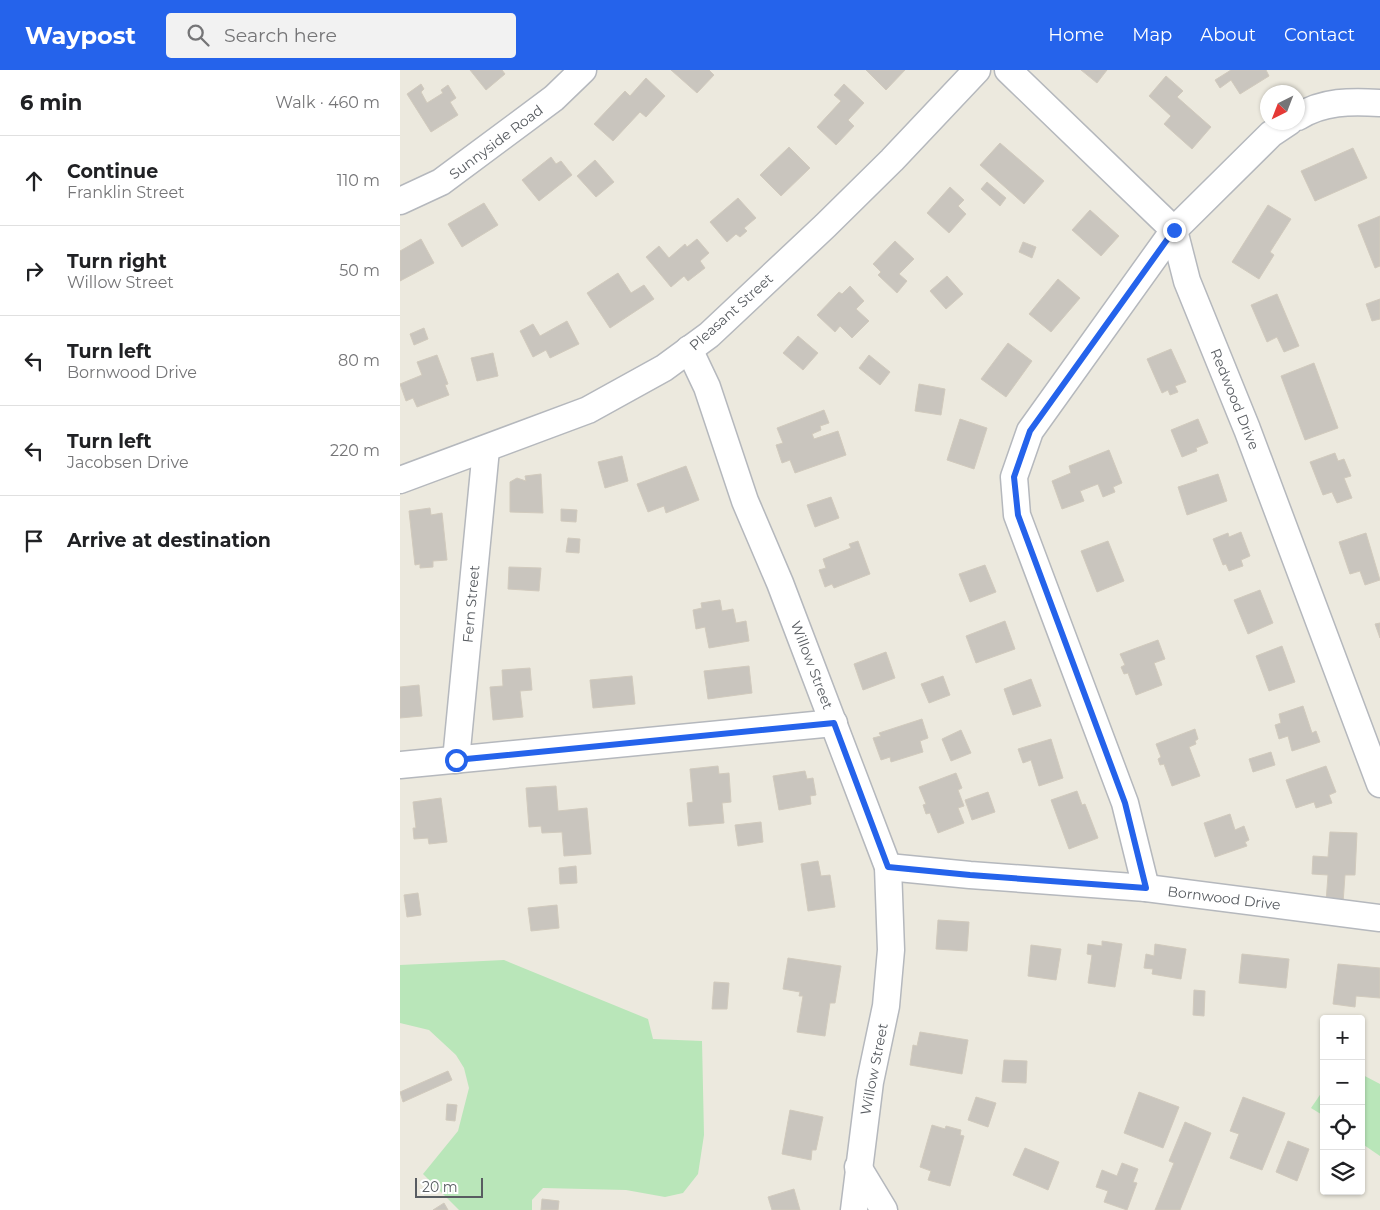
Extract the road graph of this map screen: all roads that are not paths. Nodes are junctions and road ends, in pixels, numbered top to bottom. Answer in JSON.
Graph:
{"nodes":[{"id":1,"x":583,"y":70,"type":"edge"},
{"id":2,"x":977,"y":70,"type":"edge"},
{"id":3,"x":1008,"y":70,"type":"edge"},
{"id":4,"x":1380,"y":104,"type":"edge"},
{"id":5,"x":1305,"y":112,"type":"edge"},
{"id":6,"x":1277,"y":130,"type":"edge"},
{"id":7,"x":400,"y":201,"type":"edge"},
{"id":8,"x":1174,"y":230,"type":"junction"},
{"id":9,"x":689,"y":349,"type":"junction"},
{"id":10,"x":486,"y":449,"type":"junction"},
{"id":11,"x":400,"y":480,"type":"edge"},
{"id":12,"x":834,"y":723,"type":"junction"},
{"id":13,"x":456,"y":760,"type":"junction"},
{"id":14,"x":400,"y":765,"type":"edge"},
{"id":15,"x":1380,"y":784,"type":"edge"},
{"id":16,"x":888,"y":867,"type":"junction"},
{"id":17,"x":1146,"y":888,"type":"junction"},
{"id":18,"x":1380,"y":918,"type":"edge"},
{"id":19,"x":858,"y":1166,"type":"junction"},
{"id":20,"x":854,"y":1210,"type":"edge"},
{"id":21,"x":884,"y":1210,"type":"edge"}],
"edges":[{"from":1,"to":7,"type":"street","name":"Sunnyside Road"},
{"from":2,"to":9,"type":"street","name":"Pleasant Street"},
{"from":3,"to":8,"type":"street"},
{"from":4,"to":5,"type":"street"},
{"from":6,"to":8,"type":"street"},
{"from":8,"to":15,"type":"street","name":"Redwood Drive"},
{"from":8,"to":17,"type":"street"},
{"from":9,"to":10,"type":"street","name":"Pleasant Street"},
{"from":9,"to":12,"type":"street","name":"Willow Street"},
{"from":10,"to":11,"type":"street","name":"Pleasant Street"},
{"from":10,"to":13,"type":"street","name":"Fern Street"},
{"from":12,"to":13,"type":"street"},
{"from":12,"to":16,"type":"street","name":"Willow Street"},
{"from":13,"to":14,"type":"street"},
{"from":16,"to":17,"type":"street","name":"Bornwood Drive"},
{"from":16,"to":19,"type":"street","name":"Willow Street"},
{"from":17,"to":18,"type":"street","name":"Bornwood Drive"},
{"from":19,"to":20,"type":"street","name":"Willow Street"},
{"from":19,"to":21,"type":"street"}]}
